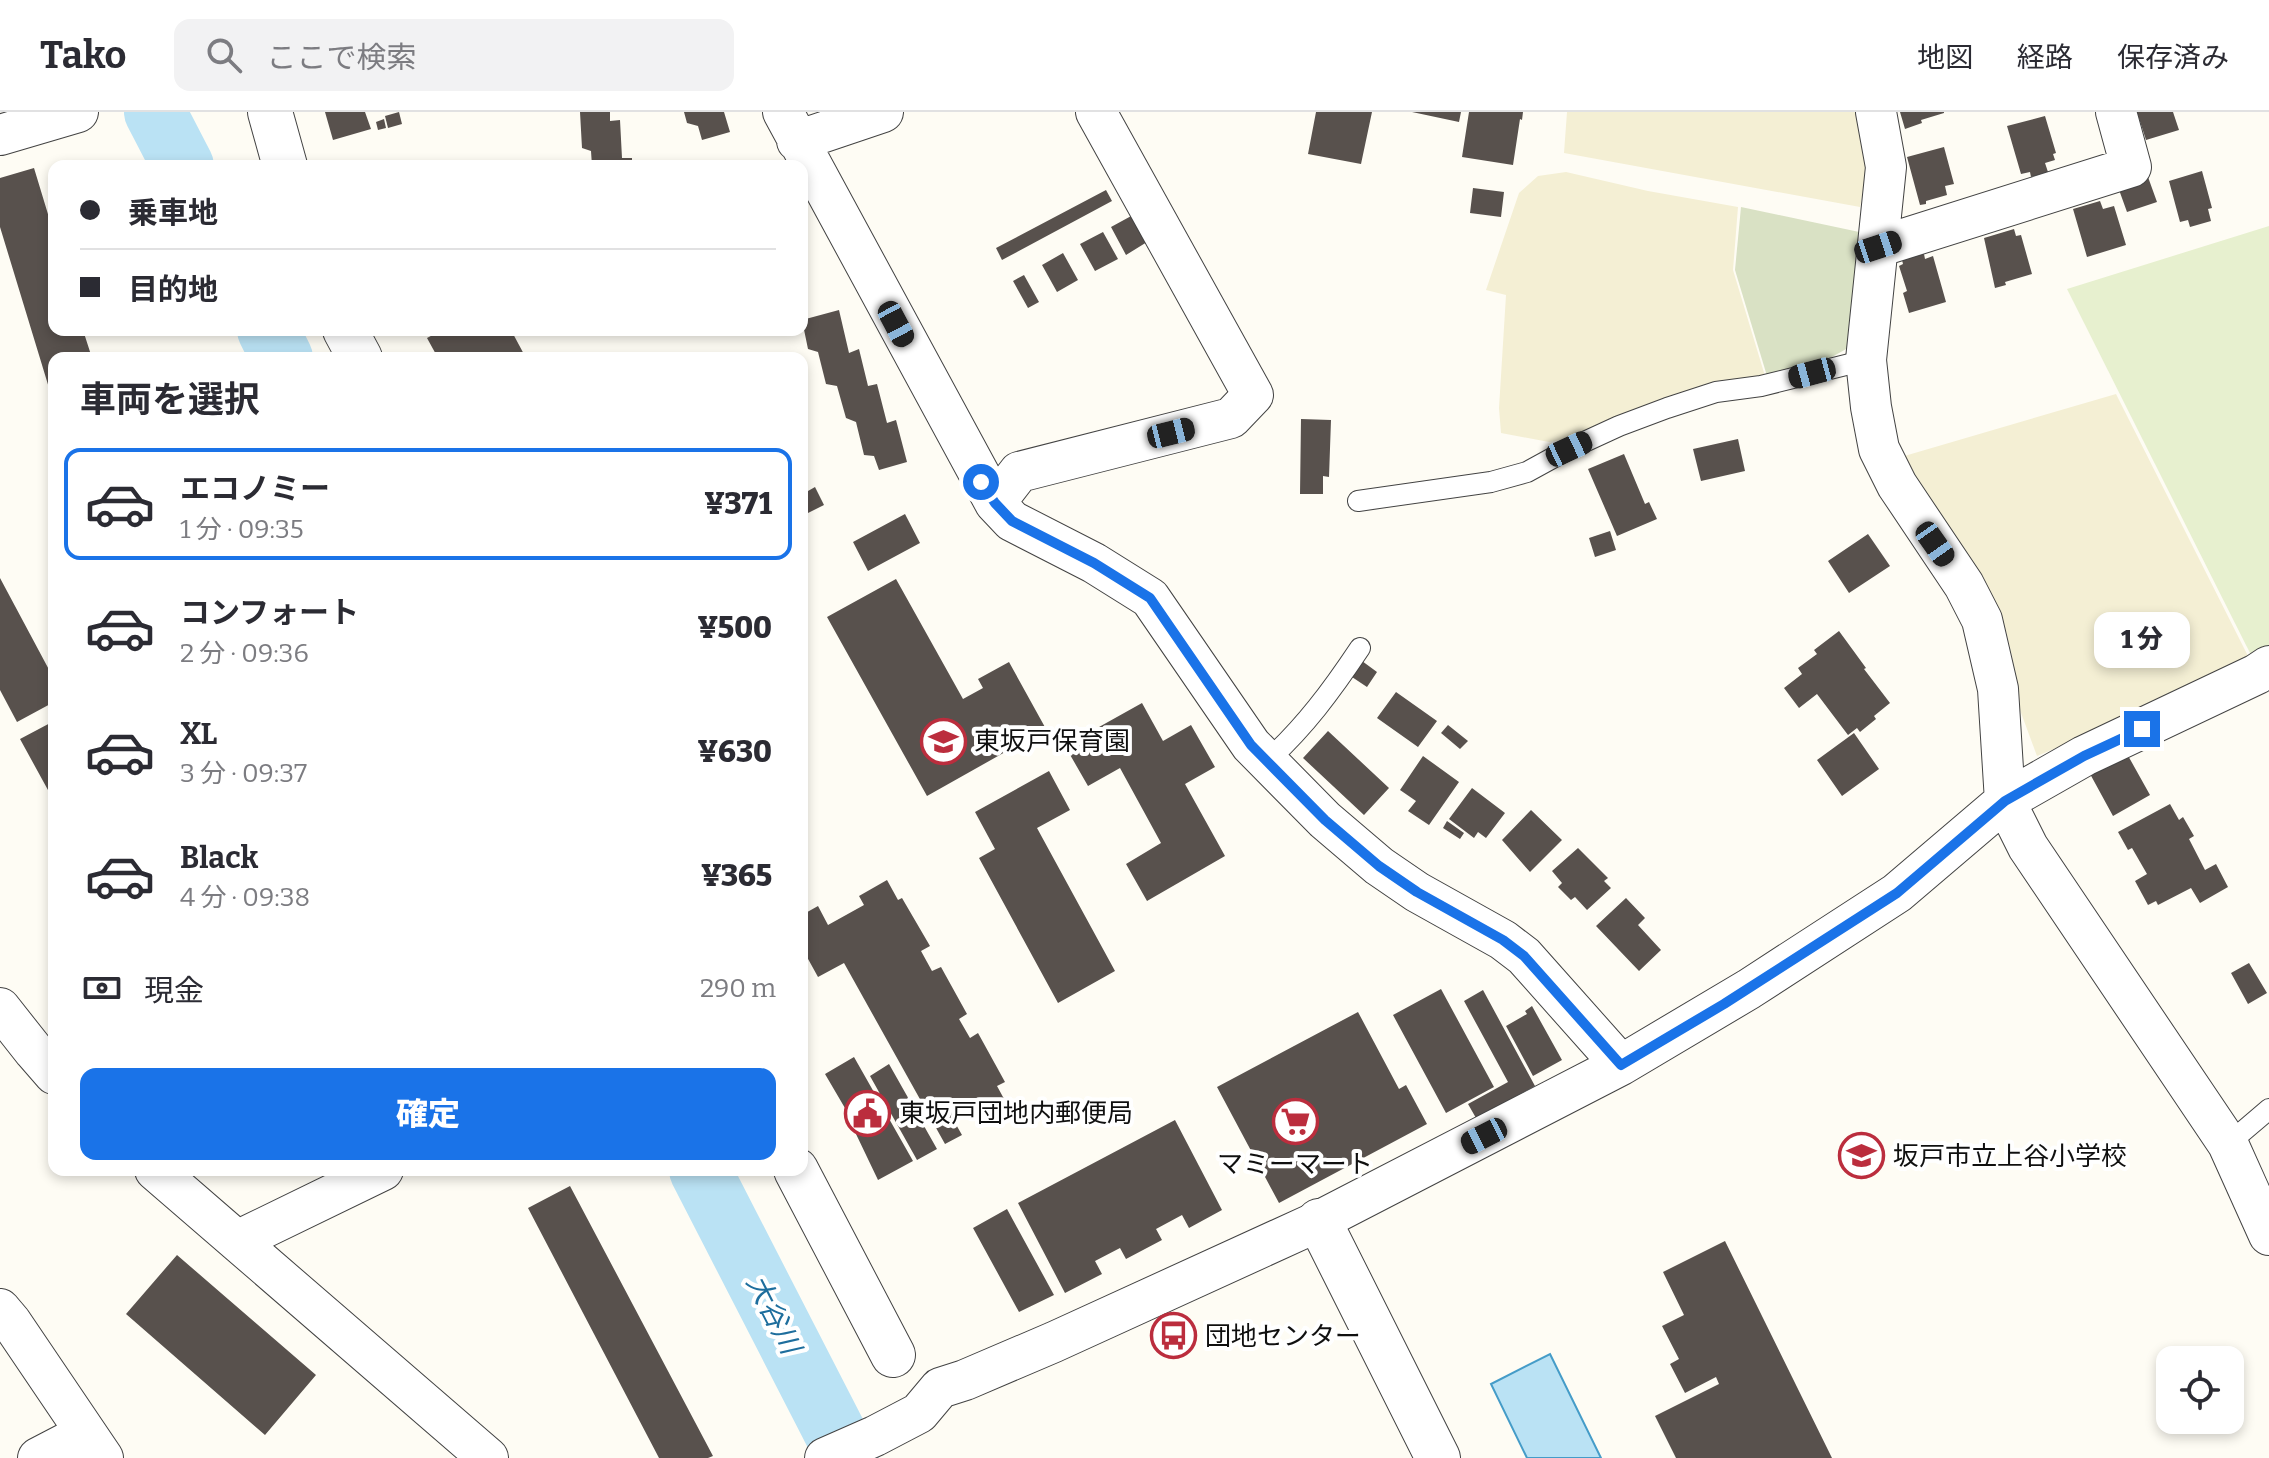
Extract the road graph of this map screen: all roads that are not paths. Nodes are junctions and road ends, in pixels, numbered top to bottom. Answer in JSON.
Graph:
{"nodes":[{"id":1,"x":78,"y":112,"type":"edge"},
{"id":2,"x":270,"y":112,"type":"edge"},
{"id":3,"x":883,"y":112,"type":"edge"},
{"id":4,"x":1096,"y":112,"type":"edge"},
{"id":5,"x":1876,"y":112,"type":"edge"},
{"id":6,"x":2116,"y":112,"type":"edge"},
{"id":7,"x":790,"y":126,"type":"edge"},
{"id":8,"x":0,"y":135,"type":"edge"},
{"id":9,"x":283,"y":160,"type":"edge"},
{"id":10,"x":1878,"y":247,"type":"junction"},
{"id":11,"x":1866,"y":360,"type":"junction"},
{"id":12,"x":1358,"y":501,"type":"dead end"},
{"id":13,"x":995,"y":503,"type":"junction"},
{"id":14,"x":1360,"y":648,"type":"dead end"},
{"id":15,"x":2265,"y":678,"type":"edge"},
{"id":16,"x":1267,"y":761,"type":"junction"},
{"id":17,"x":2005,"y":801,"type":"junction"},
{"id":18,"x":0,"y":1008,"type":"edge"},
{"id":19,"x":1621,"y":1065,"type":"junction"},
{"id":20,"x":48,"y":1067,"type":"edge"},
{"id":21,"x":2269,"y":1109,"type":"edge"},
{"id":22,"x":2228,"y":1144,"type":"junction"},
{"id":23,"x":162,"y":1176,"type":"edge"},
{"id":24,"x":371,"y":1176,"type":"edge"},
{"id":25,"x":799,"y":1176,"type":"edge"},
{"id":26,"x":1319,"y":1221,"type":"junction"},
{"id":27,"x":2269,"y":1235,"type":"edge"},
{"id":28,"x":237,"y":1241,"type":"junction"},
{"id":29,"x":0,"y":1309,"type":"edge"},
{"id":30,"x":893,"y":1355,"type":"joint"},
{"id":31,"x":940,"y":1388,"type":"junction"},
{"id":32,"x":94,"y":1446,"type":"edge"},
{"id":33,"x":38,"y":1458,"type":"edge"},
{"id":34,"x":488,"y":1458,"type":"edge"},
{"id":35,"x":825,"y":1458,"type":"edge"},
{"id":36,"x":1438,"y":1458,"type":"edge"}],
"edges":[{"from":1,"to":8,"type":"street"},
{"from":2,"to":9,"type":"street"},
{"from":3,"to":7,"type":"street"},
{"from":4,"to":13,"type":"street"},
{"from":5,"to":10,"type":"street"},
{"from":6,"to":10,"type":"street"},
{"from":7,"to":13,"type":"street"},
{"from":10,"to":11,"type":"street"},
{"from":11,"to":12,"type":"lane"},
{"from":11,"to":17,"type":"street"},
{"from":13,"to":16,"type":"street"},
{"from":14,"to":16,"type":"lane"},
{"from":15,"to":17,"type":"street"},
{"from":16,"to":19,"type":"street"},
{"from":17,"to":19,"type":"street"},
{"from":17,"to":22,"type":"street"},
{"from":18,"to":20,"type":"street"},
{"from":19,"to":26,"type":"street"},
{"from":21,"to":22,"type":"lane"},
{"from":22,"to":27,"type":"street"},
{"from":23,"to":28,"type":"street"},
{"from":24,"to":28,"type":"street"},
{"from":25,"to":30,"type":"street"},
{"from":26,"to":31,"type":"street"},
{"from":26,"to":36,"type":"street"},
{"from":28,"to":34,"type":"street"},
{"from":29,"to":32,"type":"street"},
{"from":30,"to":31,"type":"street"},
{"from":31,"to":35,"type":"street"},
{"from":32,"to":33,"type":"street"}]}
